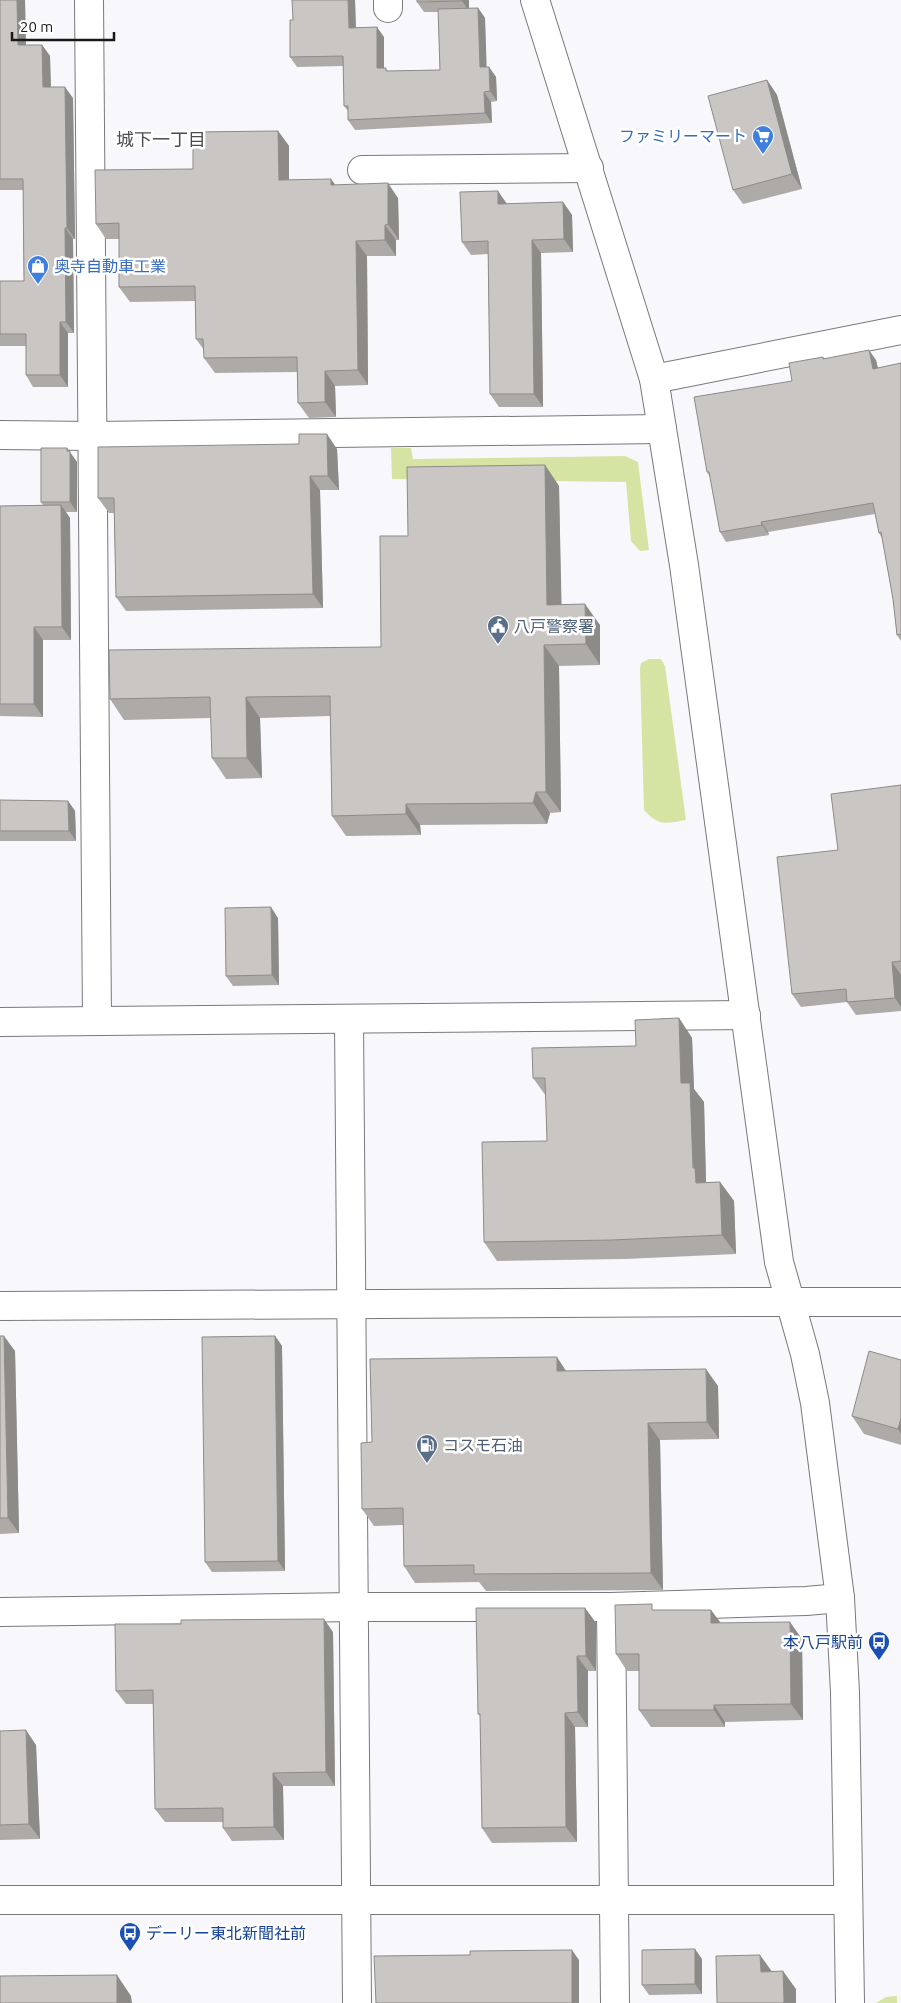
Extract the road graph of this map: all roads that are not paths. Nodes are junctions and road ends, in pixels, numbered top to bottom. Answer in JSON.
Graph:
{"nodes":[{"id":1,"x":89,"y":0,"type":"edge"},
{"id":2,"x":535,"y":0,"type":"edge"},
{"id":3,"x":589,"y":168,"type":"junction"},
{"id":4,"x":362,"y":170,"type":"dead end"},
{"id":5,"x":901,"y":330,"type":"edge"},
{"id":6,"x":654,"y":379,"type":"junction"},
{"id":7,"x":662,"y":429,"type":"junction"},
{"id":8,"x":0,"y":435,"type":"edge"},
{"id":9,"x":93,"y":436,"type":"junction"},
{"id":10,"x":746,"y":1015,"type":"junction"},
{"id":11,"x":349,"y":1020,"type":"junction"},
{"id":12,"x":97,"y":1021,"type":"junction"},
{"id":13,"x":0,"y":1022,"type":"edge"},
{"id":14,"x":791,"y":1302,"type":"junction"},
{"id":15,"x":901,"y":1302,"type":"edge"},
{"id":16,"x":351,"y":1304,"type":"junction"},
{"id":17,"x":0,"y":1306,"type":"edge"},
{"id":18,"x":840,"y":1598,"type":"junction"},
{"id":19,"x":354,"y":1607,"type":"junction"},
{"id":20,"x":611,"y":1607,"type":"junction"},
{"id":21,"x":0,"y":1612,"type":"edge"},
{"id":22,"x":0,"y":1900,"type":"edge"},
{"id":23,"x":357,"y":1900,"type":"junction"},
{"id":24,"x":614,"y":1900,"type":"junction"},
{"id":25,"x":847,"y":1900,"type":"junction"},
{"id":26,"x":358,"y":2003,"type":"edge"},
{"id":27,"x":615,"y":2003,"type":"edge"},
{"id":28,"x":850,"y":2003,"type":"edge"}],
"edges":[{"from":1,"to":9,"type":"street"},
{"from":2,"to":3,"type":"street"},
{"from":3,"to":4,"type":"street"},
{"from":3,"to":6,"type":"street"},
{"from":5,"to":6,"type":"street"},
{"from":6,"to":7,"type":"street"},
{"from":7,"to":9,"type":"street"},
{"from":7,"to":10,"type":"street"},
{"from":8,"to":9,"type":"street"},
{"from":9,"to":12,"type":"street"},
{"from":10,"to":11,"type":"street"},
{"from":10,"to":14,"type":"street"},
{"from":11,"to":12,"type":"street"},
{"from":11,"to":16,"type":"street"},
{"from":12,"to":13,"type":"street"},
{"from":14,"to":15,"type":"street"},
{"from":14,"to":16,"type":"street"},
{"from":14,"to":18,"type":"street"},
{"from":16,"to":17,"type":"street"},
{"from":16,"to":19,"type":"street"},
{"from":18,"to":20,"type":"street"},
{"from":18,"to":25,"type":"street"},
{"from":19,"to":20,"type":"street"},
{"from":19,"to":21,"type":"street"},
{"from":19,"to":23,"type":"street"},
{"from":20,"to":24,"type":"street"},
{"from":22,"to":23,"type":"street"},
{"from":23,"to":24,"type":"street"},
{"from":23,"to":26,"type":"street"},
{"from":24,"to":25,"type":"street"},
{"from":24,"to":27,"type":"street"},
{"from":25,"to":28,"type":"street"}]}
